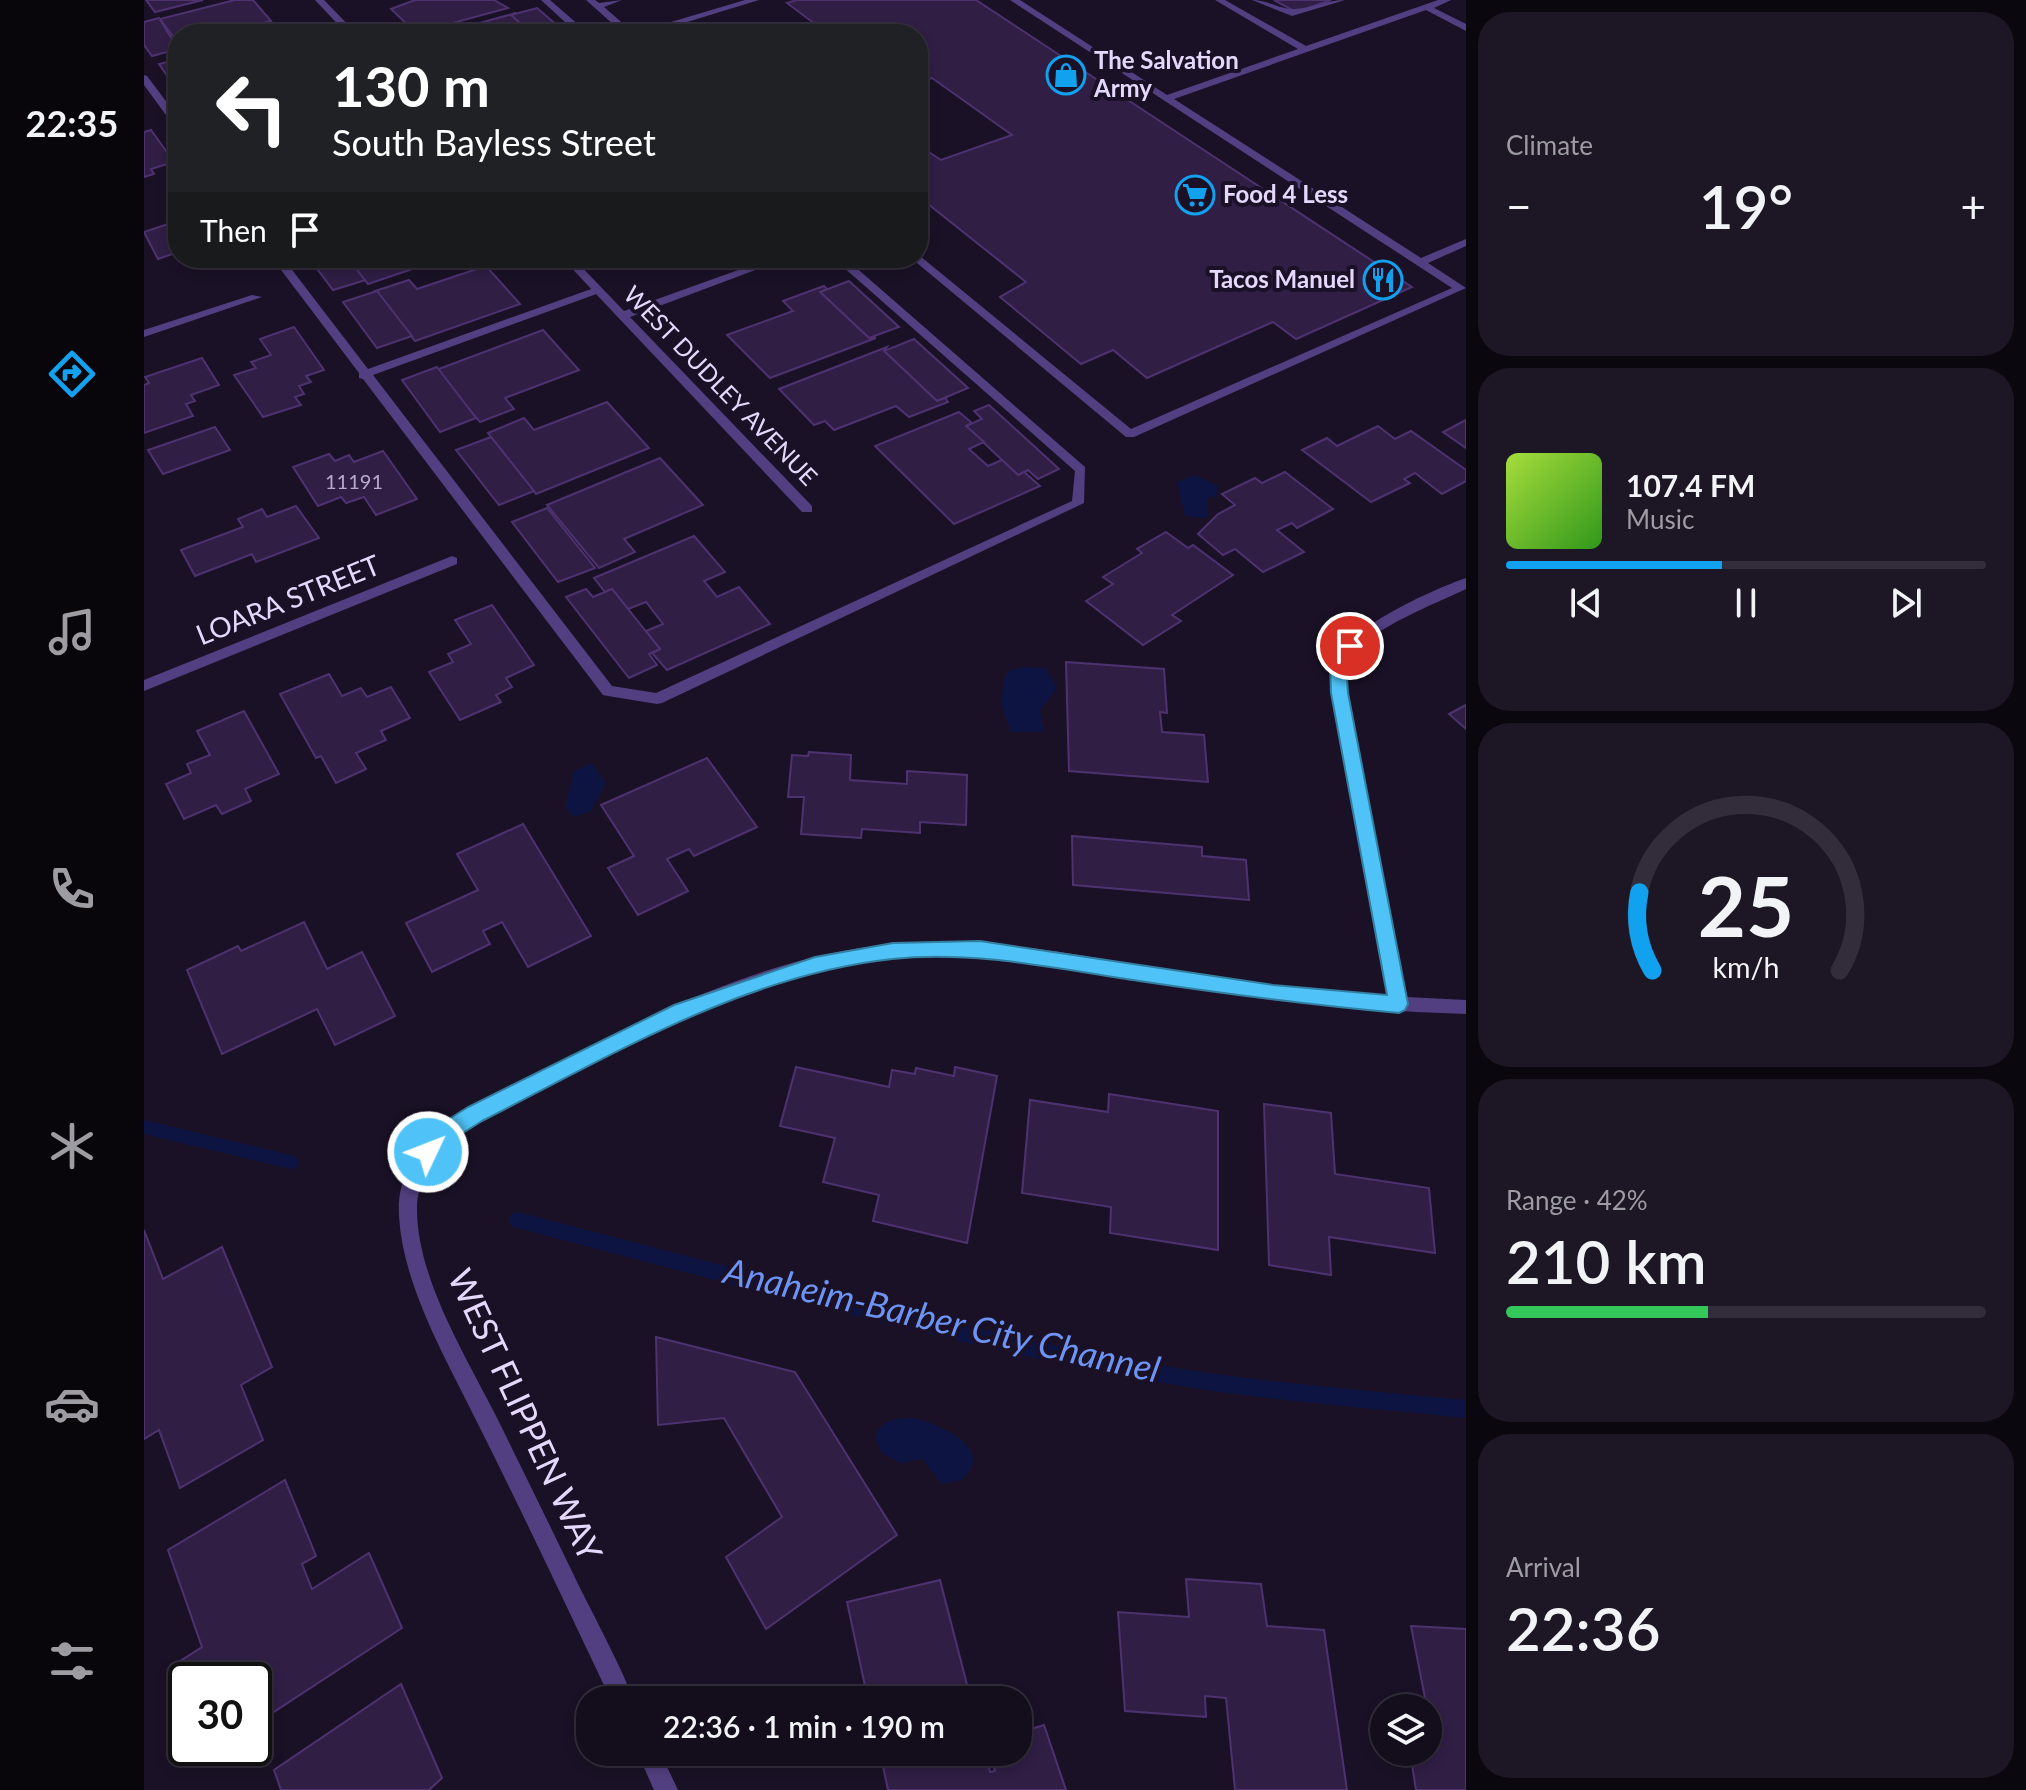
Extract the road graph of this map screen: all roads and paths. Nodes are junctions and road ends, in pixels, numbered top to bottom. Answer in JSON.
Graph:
{"nodes":[{"id":1,"x":319,"y":0,"type":"edge"},
{"id":2,"x":545,"y":0,"type":"edge"},
{"id":3,"x":618,"y":0,"type":"edge"},
{"id":4,"x":755,"y":0,"type":"edge"},
{"id":5,"x":1014,"y":0,"type":"edge"},
{"id":6,"x":1219,"y":0,"type":"edge"},
{"id":7,"x":1256,"y":0,"type":"edge"},
{"id":8,"x":1341,"y":0,"type":"edge"},
{"id":9,"x":1447,"y":0,"type":"edge"},
{"id":10,"x":594,"y":3,"type":"edge"},
{"id":11,"x":1426,"y":7,"type":"junction"},
{"id":12,"x":342,"y":24,"type":"edge"},
{"id":13,"x":573,"y":24,"type":"edge"},
{"id":14,"x":618,"y":24,"type":"edge"},
{"id":15,"x":672,"y":24,"type":"edge"},
{"id":16,"x":1466,"y":28,"type":"edge"},
{"id":17,"x":1306,"y":50,"type":"junction"},
{"id":18,"x":144,"y":78,"type":"edge"},
{"id":19,"x":1167,"y":98,"type":"junction"},
{"id":20,"x":168,"y":110,"type":"edge"},
{"id":21,"x":1466,"y":242,"type":"edge"},
{"id":22,"x":1421,"y":262,"type":"junction"},
{"id":23,"x":284,"y":268,"type":"edge"},
{"id":24,"x":577,"y":268,"type":"edge"},
{"id":25,"x":754,"y":268,"type":"edge"},
{"id":26,"x":849,"y":268,"type":"edge"},
{"id":27,"x":928,"y":268,"type":"edge"},
{"id":28,"x":598,"y":290,"type":"junction"},
{"id":29,"x":256,"y":297,"type":"dead end"},
{"id":30,"x":622,"y":316,"type":"junction"},
{"id":31,"x":144,"y":334,"type":"edge"},
{"id":32,"x":363,"y":375,"type":"junction"},
{"id":33,"x":807,"y":509,"type":"dead end"},
{"id":34,"x":452,"y":561,"type":"dead end"},
{"id":35,"x":1466,"y":583,"type":"edge"},
{"id":36,"x":144,"y":686,"type":"edge"},
{"id":37,"x":1399,"y":1004,"type":"junction"},
{"id":38,"x":1466,"y":1007,"type":"edge"},
{"id":39,"x":616,"y":1686,"type":"edge"},
{"id":40,"x":655,"y":1766,"type":"edge"},
{"id":41,"x":666,"y":1790,"type":"edge"}],
"edges":[{"from":1,"to":12,"type":"street"},
{"from":2,"to":13,"type":"street"},
{"from":3,"to":10,"type":"street"},
{"from":4,"to":15,"type":"street"},
{"from":5,"to":19,"type":"street"},
{"from":6,"to":17,"type":"street"},
{"from":7,"to":8,"type":"street"},
{"from":9,"to":11,"type":"street"},
{"from":10,"to":14,"type":"street"},
{"from":11,"to":16,"type":"street"},
{"from":11,"to":17,"type":"street"},
{"from":17,"to":19,"type":"street"},
{"from":18,"to":20,"type":"street"},
{"from":19,"to":22,"type":"street"},
{"from":21,"to":22,"type":"street"},
{"from":22,"to":27,"type":"street"},
{"from":23,"to":32,"type":"street"},
{"from":24,"to":28,"type":"street","name":"WEST DUDLEY AVENUE"},
{"from":25,"to":30,"type":"street"},
{"from":26,"to":32,"type":"street"},
{"from":28,"to":30,"type":"street","name":"WEST DUDLEY AVENUE"},
{"from":28,"to":32,"type":"street"},
{"from":29,"to":31,"type":"street"},
{"from":30,"to":33,"type":"street","name":"WEST DUDLEY AVENUE"},
{"from":34,"to":36,"type":"street","name":"LOARA STREET"},
{"from":35,"to":37,"type":"street"},
{"from":37,"to":38,"type":"street"},
{"from":37,"to":39,"type":"street","name":"WEST FLIPPEN WAY"},
{"from":40,"to":41,"type":"street"}]}
